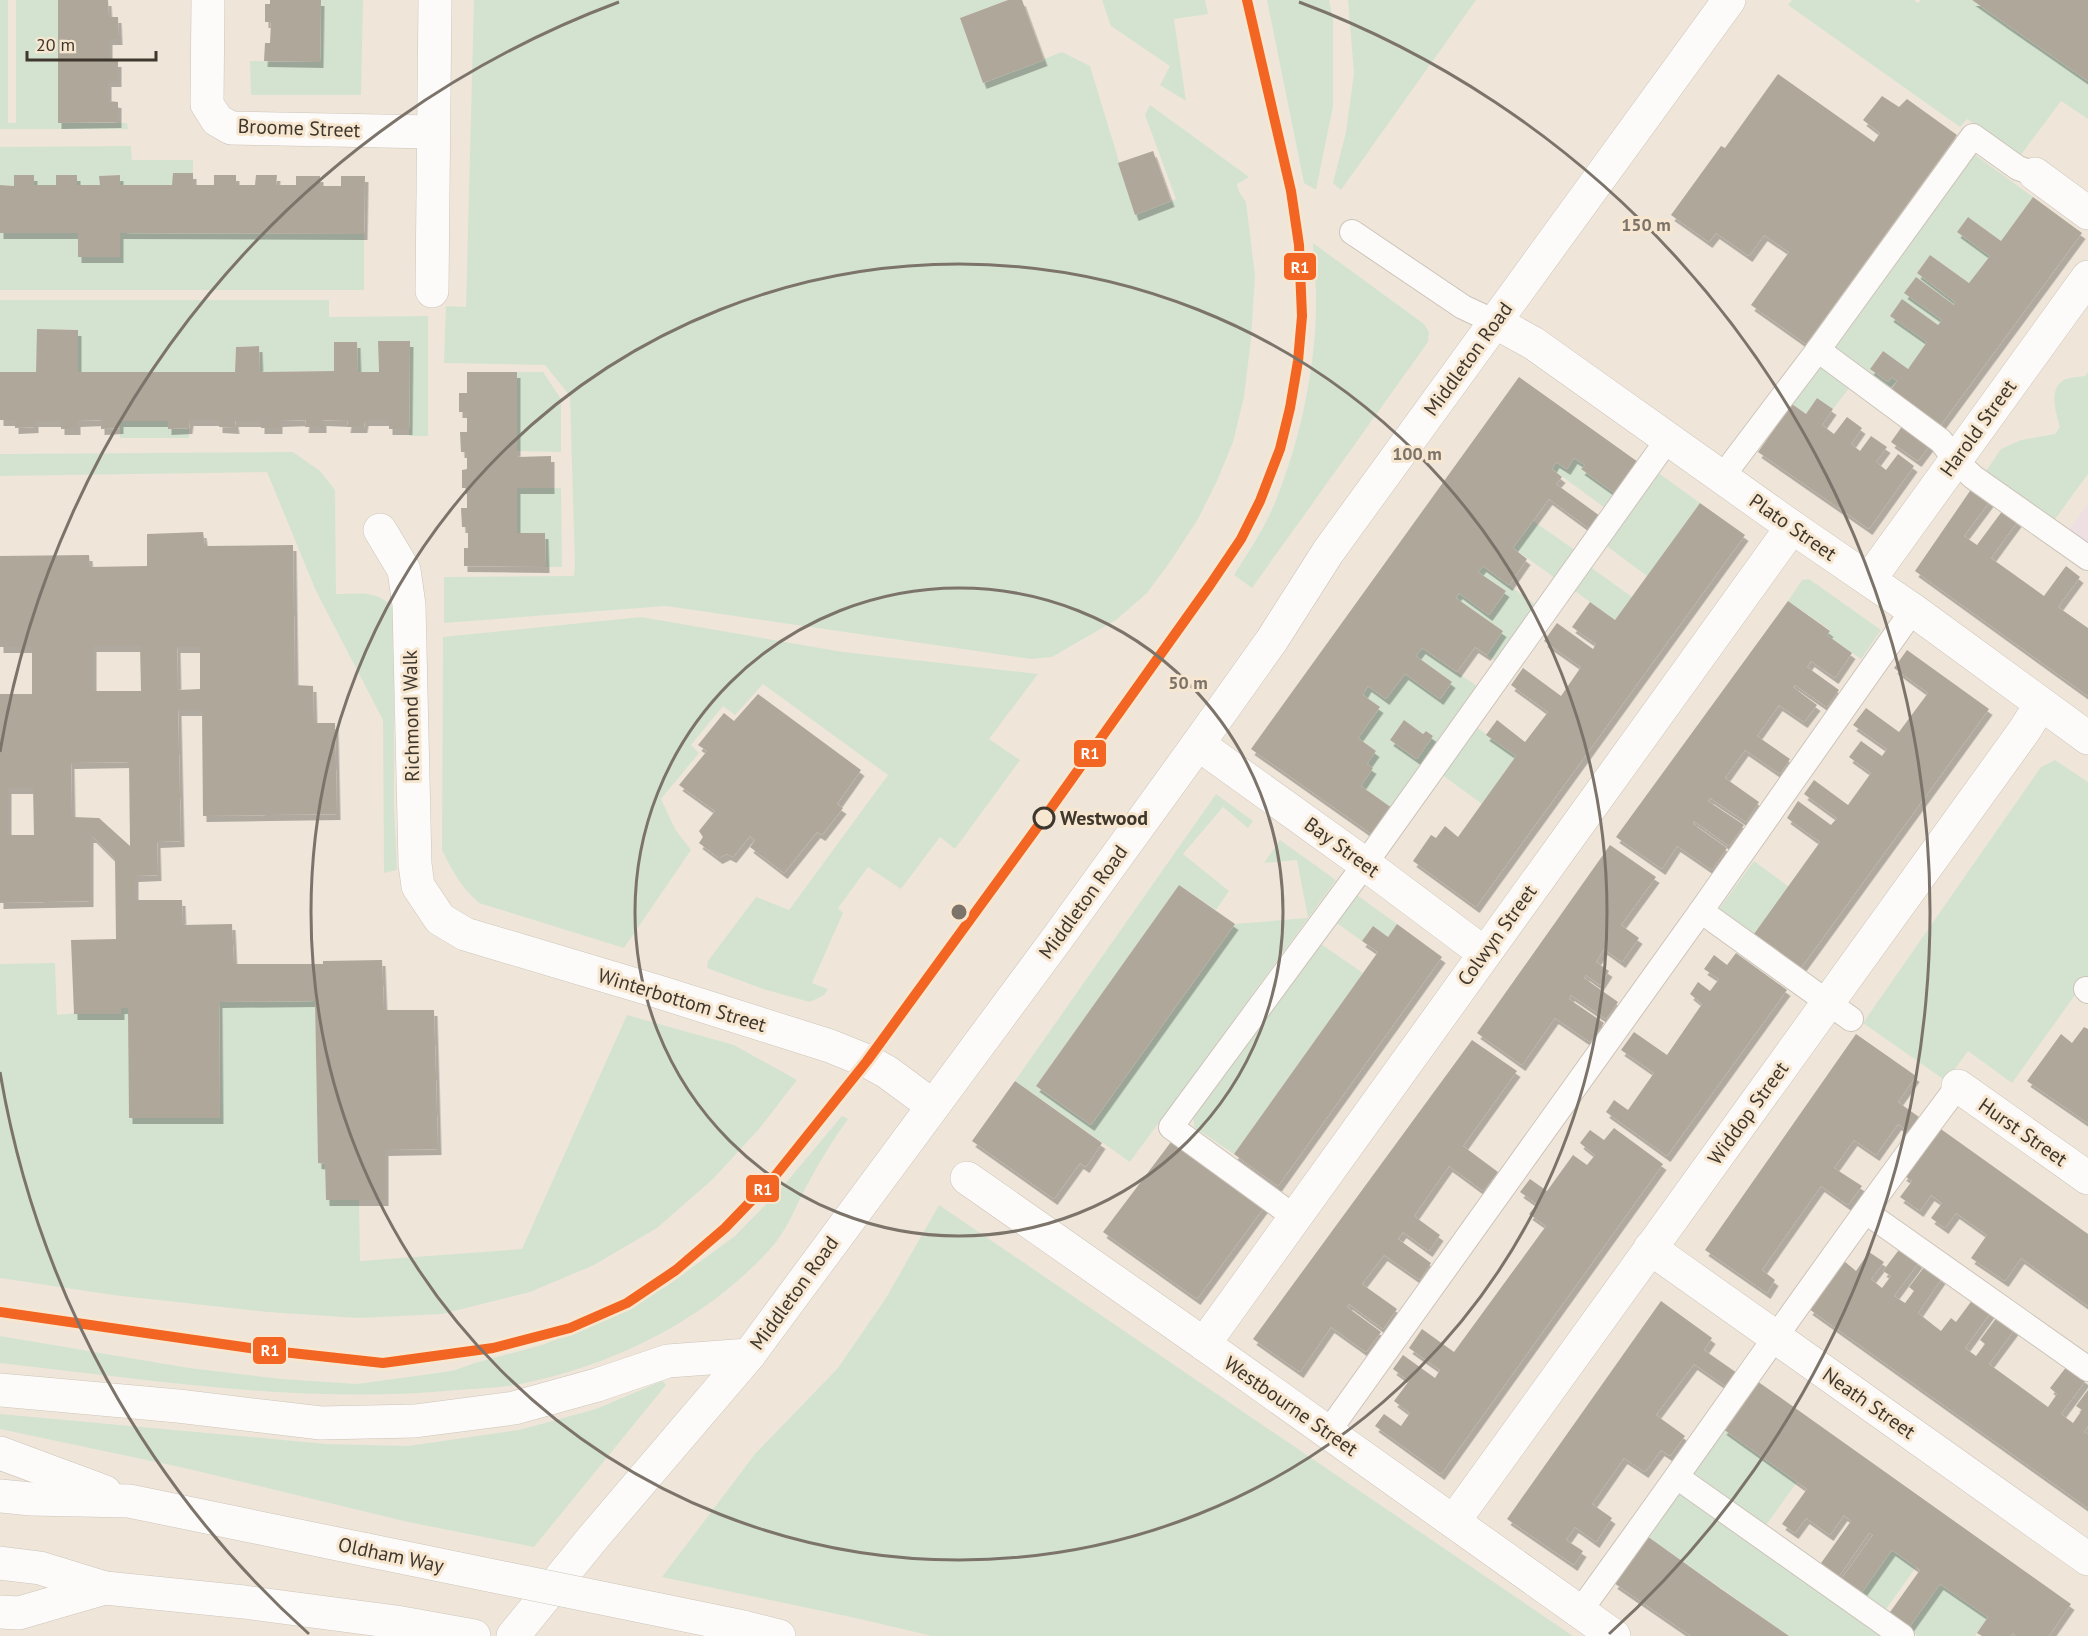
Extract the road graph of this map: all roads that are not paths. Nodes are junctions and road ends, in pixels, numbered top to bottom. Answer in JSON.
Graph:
{"nodes":[{"id":1,"x":208,"y":0,"type":"edge"},
{"id":2,"x":435,"y":0,"type":"edge"},
{"id":3,"x":1729,"y":0,"type":"edge"},
{"id":4,"x":433,"y":132,"type":"junction"},
{"id":5,"x":2035,"y":174,"type":"joint"},
{"id":6,"x":2088,"y":213,"type":"edge"},
{"id":7,"x":1352,"y":232,"type":"dead end"},
{"id":8,"x":2088,"y":277,"type":"edge"},
{"id":9,"x":432,"y":291,"type":"dead end"},
{"id":10,"x":1495,"y":322,"type":"junction"},
{"id":11,"x":1818,"y":350,"type":"junction"},
{"id":12,"x":1668,"y":439,"type":"junction"},
{"id":13,"x":1955,"y":460,"type":"junction"},
{"id":14,"x":1722,"y":477,"type":"junction"},
{"id":15,"x":1792,"y":527,"type":"junction"},
{"id":16,"x":380,"y":530,"type":"dead end"},
{"id":17,"x":2088,"y":558,"type":"edge"},
{"id":18,"x":1869,"y":580,"type":"junction"},
{"id":19,"x":1913,"y":610,"type":"junction"},
{"id":20,"x":2041,"y":704,"type":"junction"},
{"id":21,"x":2088,"y":738,"type":"edge"},
{"id":22,"x":1198,"y":744,"type":"junction"},
{"id":23,"x":1365,"y":864,"type":"junction"},
{"id":24,"x":429,"y":904,"type":"joint"},
{"id":25,"x":1701,"y":911,"type":"junction"},
{"id":26,"x":1484,"y":953,"type":"junction"},
{"id":27,"x":1839,"y":1010,"type":"junction"},
{"id":28,"x":1958,"y":1086,"type":"joint"},
{"id":29,"x":933,"y":1106,"type":"junction"},
{"id":30,"x":967,"y":1178,"type":"dead end"},
{"id":31,"x":2088,"y":1178,"type":"edge"},
{"id":32,"x":1866,"y":1212,"type":"junction"},
{"id":33,"x":1296,"y":1218,"type":"junction"},
{"id":34,"x":1650,"y":1248,"type":"junction"},
{"id":35,"x":1776,"y":1336,"type":"junction"},
{"id":36,"x":1204,"y":1344,"type":"junction"},
{"id":37,"x":749,"y":1355,"type":"junction"},
{"id":38,"x":2088,"y":1369,"type":"edge"},
{"id":39,"x":0,"y":1390,"type":"edge"},
{"id":40,"x":1328,"y":1432,"type":"junction"},
{"id":41,"x":0,"y":1453,"type":"edge"},
{"id":42,"x":1677,"y":1477,"type":"junction"},
{"id":43,"x":0,"y":1496,"type":"edge"},
{"id":44,"x":129,"y":1501,"type":"junction"},
{"id":45,"x":1454,"y":1521,"type":"junction"},
{"id":46,"x":2088,"y":1559,"type":"edge"},
{"id":47,"x":0,"y":1563,"type":"edge"},
{"id":48,"x":105,"y":1588,"type":"junction"},
{"id":49,"x":1580,"y":1611,"type":"junction"},
{"id":50,"x":0,"y":1612,"type":"edge"},
{"id":51,"x":474,"y":1636,"type":"edge"},
{"id":52,"x":513,"y":1636,"type":"edge"},
{"id":53,"x":779,"y":1636,"type":"edge"},
{"id":54,"x":1614,"y":1636,"type":"edge"},
{"id":55,"x":1902,"y":1636,"type":"edge"}],
"edges":[{"from":1,"to":4,"type":"main road","name":"Broome Street"},
{"from":2,"to":4,"type":"main road"},
{"from":3,"to":10,"type":"main road","name":"Middleton Road"},
{"from":4,"to":9,"type":"main road"},
{"from":5,"to":6,"type":"main road"},
{"from":5,"to":11,"type":"lane"},
{"from":7,"to":10,"type":"lane"},
{"from":8,"to":13,"type":"main road","name":"Harold Street"},
{"from":10,"to":12,"type":"main road","name":"Plato Street"},
{"from":10,"to":22,"type":"main road","name":"Middleton Road"},
{"from":11,"to":13,"type":"lane"},
{"from":11,"to":14,"type":"lane"},
{"from":12,"to":14,"type":"main road","name":"Plato Street"},
{"from":12,"to":23,"type":"lane"},
{"from":13,"to":17,"type":"lane"},
{"from":13,"to":18,"type":"main road","name":"Harold Street"},
{"from":14,"to":15,"type":"main road","name":"Plato Street"},
{"from":15,"to":18,"type":"main road","name":"Plato Street"},
{"from":15,"to":26,"type":"main road","name":"Colwyn Street"},
{"from":16,"to":24,"type":"main road","name":"Richmond Walk"},
{"from":18,"to":19,"type":"main road","name":"Plato Street"},
{"from":19,"to":20,"type":"main road","name":"Plato Street"},
{"from":19,"to":25,"type":"lane"},
{"from":20,"to":21,"type":"main road","name":"Plato Street"},
{"from":20,"to":27,"type":"main road","name":"Widdop Street"},
{"from":22,"to":23,"type":"main road","name":"Bay Street"},
{"from":22,"to":29,"type":"main road","name":"Middleton Road"},
{"from":23,"to":26,"type":"main road","name":"Bay Street"},
{"from":23,"to":33,"type":"lane"},
{"from":24,"to":29,"type":"main road","name":"Winterbottom Street"},
{"from":25,"to":27,"type":"lane"},
{"from":25,"to":40,"type":"lane"},
{"from":26,"to":33,"type":"main road","name":"Colwyn Street"},
{"from":27,"to":34,"type":"main road","name":"Widdop Street"},
{"from":28,"to":31,"type":"main road","name":"Hurst Street"},
{"from":28,"to":32,"type":"lane"},
{"from":29,"to":37,"type":"main road","name":"Middleton Road"},
{"from":30,"to":36,"type":"main road","name":"Westbourne Street"},
{"from":32,"to":35,"type":"lane"},
{"from":32,"to":38,"type":"lane"},
{"from":33,"to":36,"type":"main road","name":"Colwyn Street"},
{"from":34,"to":35,"type":"main road","name":"Neath Street"},
{"from":34,"to":45,"type":"main road","name":"Widdop Street"},
{"from":35,"to":42,"type":"lane"},
{"from":35,"to":46,"type":"main road","name":"Neath Street"},
{"from":36,"to":40,"type":"main road","name":"Westbourne Street"},
{"from":37,"to":39,"type":"main road"},
{"from":37,"to":52,"type":"main road","name":"Middleton Road"},
{"from":40,"to":45,"type":"main road","name":"Westbourne Street"},
{"from":41,"to":44,"type":"main road"},
{"from":42,"to":49,"type":"lane"},
{"from":42,"to":55,"type":"lane"},
{"from":43,"to":44,"type":"main road","name":"Oldham Way"},
{"from":44,"to":53,"type":"main road","name":"Oldham Way","bridge":true},
{"from":45,"to":49,"type":"main road","name":"Westbourne Street"},
{"from":47,"to":48,"type":"main road"},
{"from":48,"to":50,"type":"main road"},
{"from":48,"to":51,"type":"main road"},
{"from":49,"to":54,"type":"main road","name":"Westbourne Street"}]}
